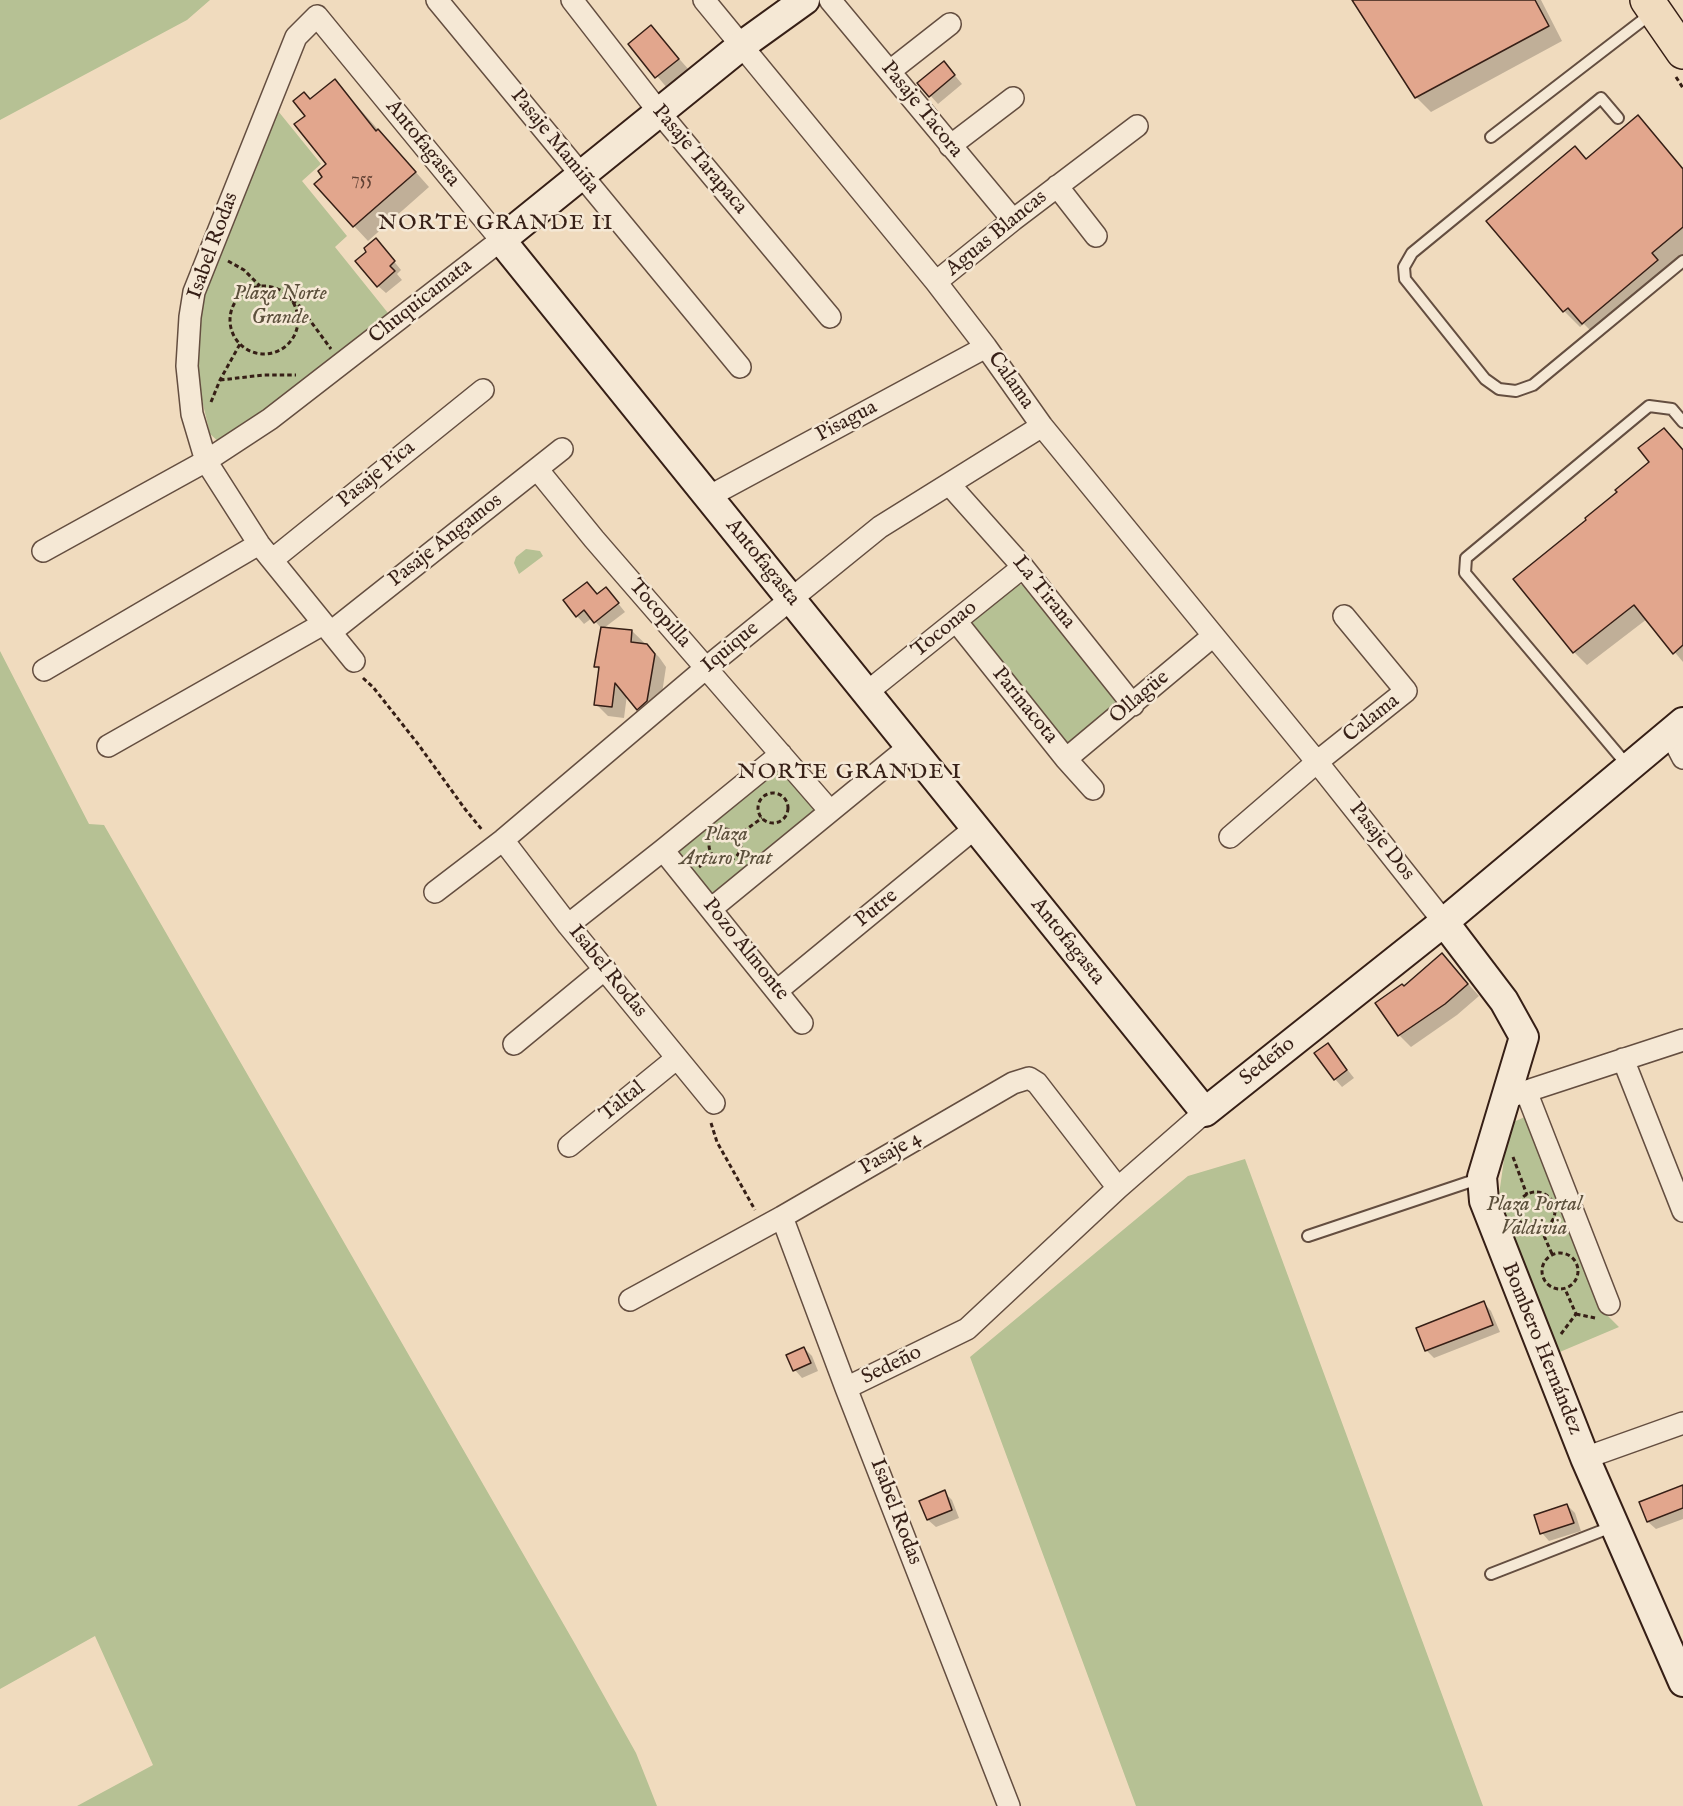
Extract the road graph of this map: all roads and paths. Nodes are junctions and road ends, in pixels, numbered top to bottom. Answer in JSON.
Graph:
{"nodes":[{"id":1,"x":437,"y":0,"type":"edge"},
{"id":2,"x":572,"y":0,"type":"edge"},
{"id":3,"x":704,"y":0,"type":"edge"},
{"id":4,"x":805,"y":0,"type":"edge"},
{"id":5,"x":830,"y":0,"type":"edge"},
{"id":6,"x":1651,"y":5,"type":"edge"},
{"id":7,"x":317,"y":16,"type":"joint"},
{"id":8,"x":950,"y":24,"type":"dead end"},
{"id":9,"x":741,"y":46,"type":"junction"},
{"id":10,"x":1683,"y":52,"type":"edge"},
{"id":11,"x":890,"y":71,"type":"junction"},
{"id":12,"x":1013,"y":98,"type":"dead end"},
{"id":13,"x":659,"y":112,"type":"junction"},
{"id":14,"x":1618,"y":118,"type":"dead end"},
{"id":15,"x":1137,"y":126,"type":"dead end"},
{"id":16,"x":1491,"y":138,"type":"dead end"},
{"id":17,"x":950,"y":146,"type":"junction"},
{"id":18,"x":581,"y":176,"type":"junction"},
{"id":19,"x":1057,"y":186,"type":"junction"},
{"id":20,"x":1013,"y":220,"type":"junction"},
{"id":21,"x":1096,"y":236,"type":"dead end"},
{"id":22,"x":501,"y":240,"type":"junction"},
{"id":23,"x":210,"y":252,"type":"junction"},
{"id":24,"x":1683,"y":261,"type":"edge"},
{"id":25,"x":936,"y":282,"type":"junction"},
{"id":26,"x":260,"y":287,"type":"junction"},
{"id":27,"x":292,"y":301,"type":"junction"},
{"id":28,"x":830,"y":317,"type":"dead end"},
{"id":29,"x":240,"y":344,"type":"junction"},
{"id":30,"x":986,"y":347,"type":"junction"},
{"id":31,"x":338,"y":358,"type":"dead end"},
{"id":32,"x":740,"y":367,"type":"dead end"},
{"id":33,"x":306,"y":375,"type":"dead end"},
{"id":34,"x":220,"y":380,"type":"junction"},
{"id":35,"x":483,"y":390,"type":"dead end"},
{"id":36,"x":208,"y":410,"type":"dead end"},
{"id":37,"x":1683,"y":422,"type":"edge"},
{"id":38,"x":1042,"y":426,"type":"junction"},
{"id":39,"x":562,"y":449,"type":"dead end"},
{"id":40,"x":206,"y":461,"type":"junction"},
{"id":41,"x":537,"y":470,"type":"junction"},
{"id":42,"x":950,"y":484,"type":"junction"},
{"id":43,"x":708,"y":497,"type":"junction"},
{"id":44,"x":43,"y":551,"type":"dead end"},
{"id":45,"x":265,"y":552,"type":"junction"},
{"id":46,"x":1023,"y":567,"type":"junction"},
{"id":47,"x":791,"y":599,"type":"junction"},
{"id":48,"x":1344,"y":616,"type":"dead end"},
{"id":49,"x":956,"y":621,"type":"junction"},
{"id":50,"x":327,"y":628,"type":"junction"},
{"id":51,"x":1214,"y":636,"type":"junction"},
{"id":52,"x":354,"y":661,"type":"joint"},
{"id":53,"x":706,"y":668,"type":"junction"},
{"id":54,"x":44,"y":670,"type":"dead end"},
{"id":55,"x":866,"y":693,"type":"junction"},
{"id":56,"x":1133,"y":705,"type":"junction"},
{"id":57,"x":1679,"y":738,"type":"edge"},
{"id":58,"x":108,"y":746,"type":"dead end"},
{"id":59,"x":910,"y":746,"type":"junction"},
{"id":60,"x":781,"y":754,"type":"junction"},
{"id":61,"x":1066,"y":759,"type":"junction"},
{"id":62,"x":1317,"y":762,"type":"junction"},
{"id":63,"x":1628,"y":766,"type":"junction"},
{"id":64,"x":1093,"y":789,"type":"dead end"},
{"id":65,"x":830,"y":811,"type":"junction"},
{"id":66,"x":762,"y":818,"type":"junction"},
{"id":67,"x":975,"y":828,"type":"junction"},
{"id":68,"x":737,"y":836,"type":"junction"},
{"id":69,"x":1230,"y":837,"type":"dead end"},
{"id":70,"x":500,"y":843,"type":"junction"},
{"id":71,"x":663,"y":850,"type":"junction"},
{"id":72,"x":435,"y":892,"type":"dead end"},
{"id":73,"x":711,"y":909,"type":"junction"},
{"id":74,"x":1444,"y":921,"type":"junction"},
{"id":75,"x":568,"y":925,"type":"junction"},
{"id":76,"x":605,"y":969,"type":"junction"},
{"id":77,"x":778,"y":990,"type":"junction"},
{"id":78,"x":802,"y":1023,"type":"dead end"},
{"id":79,"x":1683,"y":1040,"type":"edge"},
{"id":80,"x":514,"y":1044,"type":"dead end"},
{"id":81,"x":677,"y":1058,"type":"junction"},
{"id":82,"x":1623,"y":1059,"type":"junction"},
{"id":83,"x":1516,"y":1095,"type":"junction"},
{"id":84,"x":714,"y":1103,"type":"joint"},
{"id":85,"x":1205,"y":1112,"type":"junction"},
{"id":86,"x":568,"y":1146,"type":"dead end"},
{"id":87,"x":1512,"y":1155,"type":"dead end"},
{"id":88,"x":1482,"y":1177,"type":"junction"},
{"id":89,"x":1118,"y":1188,"type":"junction"},
{"id":90,"x":1527,"y":1195,"type":"junction"},
{"id":91,"x":1683,"y":1211,"type":"edge"},
{"id":92,"x":773,"y":1222,"type":"junction"},
{"id":93,"x":1541,"y":1229,"type":"junction"},
{"id":94,"x":1308,"y":1236,"type":"dead end"},
{"id":95,"x":1552,"y":1254,"type":"junction"},
{"id":96,"x":1565,"y":1289,"type":"junction"},
{"id":97,"x":630,"y":1300,"type":"dead end"},
{"id":98,"x":1605,"y":1313,"type":"joint"},
{"id":99,"x":1576,"y":1314,"type":"junction"},
{"id":100,"x":1561,"y":1335,"type":"dead end"},
{"id":101,"x":846,"y":1388,"type":"junction"},
{"id":102,"x":1683,"y":1423,"type":"edge"},
{"id":103,"x":1585,"y":1458,"type":"junction"},
{"id":104,"x":1615,"y":1525,"type":"junction"},
{"id":105,"x":1491,"y":1574,"type":"dead end"},
{"id":106,"x":1683,"y":1682,"type":"edge"},
{"id":107,"x":1009,"y":1806,"type":"edge"}],
"edges":[{"from":1,"to":18,"type":"street","name":"Pasaje Mamiña"},
{"from":2,"to":13,"type":"street","name":"Pasaje Tarapaca"},
{"from":3,"to":9,"type":"street","name":"Calama"},
{"from":4,"to":9,"type":"street","name":"Chuquicamata"},
{"from":5,"to":11,"type":"street","name":"Pasaje Tacora"},
{"from":6,"to":10,"type":"highway"},
{"from":6,"to":16,"type":"lane"},
{"from":7,"to":22,"type":"street","name":"Antofagasta"},
{"from":7,"to":23,"type":"street","name":"Isabel Rodas"},
{"from":8,"to":11,"type":"street"},
{"from":9,"to":13,"type":"street","name":"Chuquicamata"},
{"from":9,"to":25,"type":"street","name":"Calama"},
{"from":11,"to":17,"type":"street","name":"Pasaje Tacora"},
{"from":12,"to":17,"type":"street"},
{"from":13,"to":18,"type":"street","name":"Chuquicamata"},
{"from":13,"to":28,"type":"street","name":"Pasaje Tarapaca"},
{"from":14,"to":24,"type":"lane"},
{"from":15,"to":19,"type":"street","name":"Aguas Blancas"},
{"from":17,"to":20,"type":"street","name":"Pasaje Tacora"},
{"from":18,"to":22,"type":"street","name":"Chuquicamata"},
{"from":18,"to":32,"type":"street","name":"Pasaje Mamiña"},
{"from":19,"to":20,"type":"street","name":"Aguas Blancas"},
{"from":19,"to":21,"type":"street","name":"Aguas Blancas"},
{"from":20,"to":25,"type":"street","name":"Aguas Blancas"},
{"from":22,"to":40,"type":"street","name":"Chuquicamata"},
{"from":22,"to":43,"type":"street","name":"Antofagasta"},
{"from":23,"to":26,"type":"path"},
{"from":23,"to":40,"type":"street","name":"Isabel Rodas"},
{"from":25,"to":30,"type":"street","name":"Calama"},
{"from":26,"to":27,"type":"path"},
{"from":26,"to":29,"type":"path"},
{"from":27,"to":29,"type":"path"},
{"from":27,"to":31,"type":"path"},
{"from":29,"to":34,"type":"path"},
{"from":30,"to":38,"type":"street","name":"Calama"},
{"from":30,"to":43,"type":"street","name":"Pisagua"},
{"from":33,"to":34,"type":"path"},
{"from":34,"to":36,"type":"path"},
{"from":35,"to":45,"type":"street","name":"Pasaje Pica"},
{"from":37,"to":63,"type":"lane"},
{"from":38,"to":42,"type":"street","name":"Iquique"},
{"from":38,"to":51,"type":"street","name":"Calama"},
{"from":39,"to":41,"type":"street","name":"Pasaje Angamos"},
{"from":40,"to":44,"type":"street","name":"Chuquicamata"},
{"from":40,"to":45,"type":"street","name":"Isabel Rodas"},
{"from":41,"to":50,"type":"street","name":"Pasaje Angamos"},
{"from":41,"to":53,"type":"street","name":"Tocopilla"},
{"from":42,"to":46,"type":"street","name":"La Tirana"},
{"from":42,"to":47,"type":"street","name":"Iquique"},
{"from":43,"to":47,"type":"street","name":"Antofagasta"},
{"from":45,"to":50,"type":"street","name":"Isabel Rodas"},
{"from":45,"to":54,"type":"street","name":"Pasaje Pica"},
{"from":46,"to":49,"type":"street","name":"Toconao"},
{"from":46,"to":56,"type":"street","name":"La Tirana"},
{"from":47,"to":53,"type":"street","name":"Iquique"},
{"from":47,"to":55,"type":"street","name":"Antofagasta"},
{"from":48,"to":62,"type":"street","name":"Calama"},
{"from":49,"to":55,"type":"street","name":"Toconao"},
{"from":49,"to":61,"type":"street","name":"Parinacota"},
{"from":50,"to":52,"type":"street","name":"Isabel Rodas"},
{"from":50,"to":58,"type":"street","name":"Pasaje Angamos"},
{"from":51,"to":56,"type":"street","name":"Ollagüe"},
{"from":51,"to":62,"type":"street","name":"Calama"},
{"from":52,"to":70,"type":"path"},
{"from":53,"to":60,"type":"street","name":"Tocopilla"},
{"from":53,"to":70,"type":"street","name":"Iquique"},
{"from":55,"to":59,"type":"street","name":"Antofagasta"},
{"from":56,"to":61,"type":"street","name":"Ollagüe"},
{"from":57,"to":63,"type":"street","name":"Sedeño"},
{"from":59,"to":65,"type":"street"},
{"from":59,"to":67,"type":"street","name":"Antofagasta"},
{"from":60,"to":65,"type":"street","name":"Tocopilla"},
{"from":60,"to":71,"type":"street"},
{"from":61,"to":64,"type":"street","name":"Parinacota"},
{"from":62,"to":69,"type":"street","name":"Calama"},
{"from":62,"to":74,"type":"street","name":"Pasaje Dos"},
{"from":63,"to":74,"type":"street","name":"Sedeño"},
{"from":65,"to":73,"type":"street"},
{"from":66,"to":66,"type":"path"},
{"from":66,"to":68,"type":"path"},
{"from":67,"to":77,"type":"street","name":"Putre"},
{"from":67,"to":85,"type":"street","name":"Antofagasta"},
{"from":68,"to":68,"type":"path"},
{"from":70,"to":72,"type":"street","name":"Iquique"},
{"from":70,"to":75,"type":"street","name":"Isabel Rodas"},
{"from":71,"to":73,"type":"street","name":"Pozo Almonte"},
{"from":71,"to":75,"type":"street"},
{"from":73,"to":77,"type":"street","name":"Pozo Almonte"},
{"from":74,"to":83,"type":"street","name":"Bombero Hernández"},
{"from":74,"to":85,"type":"street","name":"Sedeño"},
{"from":75,"to":76,"type":"street","name":"Isabel Rodas"},
{"from":76,"to":80,"type":"street"},
{"from":76,"to":81,"type":"street","name":"Isabel Rodas"},
{"from":77,"to":78,"type":"street","name":"Pozo Almonte"},
{"from":79,"to":82,"type":"street"},
{"from":81,"to":84,"type":"street","name":"Isabel Rodas"},
{"from":81,"to":86,"type":"street","name":"Taltal"},
{"from":82,"to":83,"type":"street"},
{"from":82,"to":91,"type":"street"},
{"from":83,"to":88,"type":"street","name":"Bombero Hernández"},
{"from":83,"to":98,"type":"street"},
{"from":84,"to":92,"type":"path"},
{"from":85,"to":89,"type":"street","name":"Sedeño"},
{"from":87,"to":90,"type":"path"},
{"from":88,"to":94,"type":"lane"},
{"from":88,"to":103,"type":"street","name":"Bombero Hernández"},
{"from":89,"to":92,"type":"street","name":"Pasaje 4"},
{"from":89,"to":101,"type":"street","name":"Sedeño"},
{"from":90,"to":93,"type":"path"},
{"from":90,"to":93,"type":"path"},
{"from":92,"to":97,"type":"street","name":"Pasaje 4"},
{"from":92,"to":101,"type":"street","name":"Isabel Rodas"},
{"from":93,"to":95,"type":"path"},
{"from":95,"to":96,"type":"path"},
{"from":95,"to":96,"type":"path"},
{"from":96,"to":99,"type":"path"},
{"from":98,"to":99,"type":"path"},
{"from":99,"to":100,"type":"path"},
{"from":101,"to":107,"type":"street","name":"Isabel Rodas"},
{"from":102,"to":103,"type":"street"},
{"from":103,"to":104,"type":"street","name":"Bombero Hernández"},
{"from":104,"to":105,"type":"lane"},
{"from":104,"to":106,"type":"street","name":"Bombero Hernández"}]}
